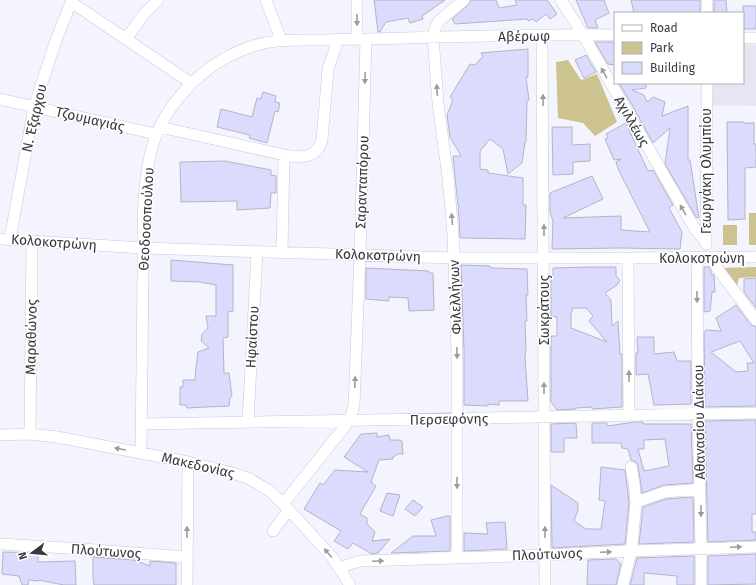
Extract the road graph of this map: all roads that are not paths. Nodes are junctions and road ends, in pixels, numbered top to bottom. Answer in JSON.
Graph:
{"nodes":[{"id":1,"x":158,"y":0,"type":"edge"},
{"id":2,"x":266,"y":0,"type":"edge"},
{"id":3,"x":357,"y":0,"type":"edge"},
{"id":4,"x":464,"y":0,"type":"edge"},
{"id":5,"x":561,"y":0,"type":"edge"},
{"id":6,"x":707,"y":0,"type":"edge"},
{"id":7,"x":72,"y":1,"type":"edge"},
{"id":8,"x":707,"y":12,"type":"edge"},
{"id":9,"x":583,"y":35,"type":"junction"},
{"id":10,"x":542,"y":36,"type":"junction"},
{"id":11,"x":614,"y":36,"type":"edge"},
{"id":12,"x":433,"y":37,"type":"junction"},
{"id":13,"x":744,"y":38,"type":"edge"},
{"id":14,"x":756,"y":38,"type":"edge"},
{"id":15,"x":126,"y":39,"type":"junction"},
{"id":16,"x":362,"y":39,"type":"junction"},
{"id":17,"x":281,"y":40,"type":"junction"},
{"id":18,"x":337,"y":40,"type":"junction"},
{"id":19,"x":191,"y":83,"type":"junction"},
{"id":20,"x":707,"y":84,"type":"edge"},
{"id":21,"x":0,"y":99,"type":"edge"},
{"id":22,"x":34,"y":107,"type":"junction"},
{"id":23,"x":158,"y":130,"type":"junction"},
{"id":24,"x":284,"y":155,"type":"junction"},
{"id":25,"x":5,"y":239,"type":"edge"},
{"id":26,"x":32,"y":241,"type":"junction"},
{"id":27,"x":706,"y":242,"type":"junction"},
{"id":28,"x":143,"y":248,"type":"junction"},
{"id":29,"x":257,"y":252,"type":"junction"},
{"id":30,"x":282,"y":252,"type":"junction"},
{"id":31,"x":360,"y":254,"type":"junction"},
{"id":32,"x":454,"y":258,"type":"junction"},
{"id":33,"x":544,"y":258,"type":"junction"},
{"id":34,"x":628,"y":258,"type":"junction"},
{"id":35,"x":705,"y":258,"type":"junction"},
{"id":36,"x":756,"y":258,"type":"edge"},
{"id":37,"x":756,"y":320,"type":"edge"},
{"id":38,"x":756,"y":413,"type":"edge"},
{"id":39,"x":698,"y":414,"type":"junction"},
{"id":40,"x":629,"y":415,"type":"junction"},
{"id":41,"x":545,"y":417,"type":"junction"},
{"id":42,"x":457,"y":418,"type":"junction"},
{"id":43,"x":349,"y":420,"type":"junction"},
{"id":44,"x":248,"y":422,"type":"junction"},
{"id":45,"x":142,"y":424,"type":"junction"},
{"id":46,"x":30,"y":434,"type":"junction"},
{"id":47,"x":0,"y":435,"type":"edge"},
{"id":48,"x":141,"y":452,"type":"junction"},
{"id":49,"x":188,"y":462,"type":"junction"},
{"id":50,"x":631,"y":467,"type":"dead end"},
{"id":51,"x":700,"y":489,"type":"junction"},
{"id":52,"x":636,"y":502,"type":"junction"},
{"id":53,"x":286,"y":507,"type":"junction"},
{"id":54,"x":273,"y":531,"type":"dead end"},
{"id":55,"x":0,"y":544,"type":"edge"},
{"id":56,"x":756,"y":547,"type":"edge"},
{"id":57,"x":701,"y":549,"type":"junction"},
{"id":58,"x":631,"y":550,"type":"junction"},
{"id":59,"x":545,"y":555,"type":"junction"},
{"id":60,"x":187,"y":557,"type":"junction"},
{"id":61,"x":457,"y":558,"type":"junction"},
{"id":62,"x":340,"y":568,"type":"junction"},
{"id":63,"x":187,"y":585,"type":"edge"},
{"id":64,"x":350,"y":585,"type":"edge"},
{"id":65,"x":545,"y":585,"type":"edge"},
{"id":66,"x":623,"y":585,"type":"edge"},
{"id":67,"x":701,"y":585,"type":"edge"}],
"edges":[{"from":1,"to":15,"type":"street"},
{"from":2,"to":17,"type":"street"},
{"from":3,"to":16,"type":"street","name":"Σαρανταπόρου","one_way":true},
{"from":4,"to":12,"type":"street"},
{"from":5,"to":9,"type":"street","name":"Αχιλλέως"},
{"from":6,"to":8,"type":"street"},
{"from":7,"to":15,"type":"street"},
{"from":7,"to":22,"type":"street","name":"Ν. Έξαρχου"},
{"from":9,"to":10,"type":"street","name":"Αβέρωφ"},
{"from":9,"to":11,"type":"street","name":"Αβέρωφ"},
{"from":27,"to":9,"type":"street","name":"Αχιλλέως","one_way":true},
{"from":10,"to":12,"type":"street","name":"Αβέρωφ"},
{"from":33,"to":10,"type":"street","name":"Σωκράτους","one_way":true},
{"from":12,"to":16,"type":"street","name":"Θεοδοσοπούλου"},
{"from":32,"to":12,"type":"street","name":"Φιλελλήνων","one_way":true},
{"from":13,"to":14,"type":"street"},
{"from":15,"to":19,"type":"street"},
{"from":16,"to":18,"type":"street","name":"Θεοδοσοπούλου"},
{"from":16,"to":31,"type":"street","name":"Σαρανταπόρου","one_way":true},
{"from":17,"to":18,"type":"street","name":"Θεοδοσοπούλου"},
{"from":17,"to":19,"type":"street","name":"Θεοδοσοπούλου"},
{"from":18,"to":24,"type":"street","name":"Τζουμαγιάς"},
{"from":19,"to":23,"type":"street","name":"Θεοδοσοπούλου"},
{"from":20,"to":27,"type":"street","name":"Γεωργάκη Ολυμπίου"},
{"from":21,"to":22,"type":"street","name":"Τζουμαγιάς"},
{"from":22,"to":23,"type":"street","name":"Τζουμαγιάς"},
{"from":22,"to":25,"type":"street","name":"Ν. Έξαρχου"},
{"from":23,"to":24,"type":"street","name":"Τζουμαγιάς"},
{"from":23,"to":28,"type":"street","name":"Θεοδοσοπούλου"},
{"from":24,"to":30,"type":"street"},
{"from":25,"to":26,"type":"street","name":"Κολοκοτρώνη"},
{"from":26,"to":28,"type":"street","name":"Κολοκοτρώνη"},
{"from":26,"to":46,"type":"street","name":"Μαραθώνος"},
{"from":27,"to":35,"type":"street","name":"Γεωργάκη Ολυμπίου"},
{"from":28,"to":29,"type":"street","name":"Κολοκοτρώνη"},
{"from":28,"to":45,"type":"street","name":"Θεοδοσοπούλου"},
{"from":29,"to":30,"type":"street","name":"Κολοκοτρώνη"},
{"from":29,"to":44,"type":"street","name":"Ηφαίστου"},
{"from":30,"to":31,"type":"street","name":"Κολοκοτρώνη"},
{"from":31,"to":32,"type":"street","name":"Κολοκοτρώνη"},
{"from":43,"to":31,"type":"street","name":"Σαρανταπόρου","one_way":true},
{"from":32,"to":33,"type":"street","name":"Κολοκοτρώνη"},
{"from":32,"to":42,"type":"street","name":"Φιλελλήνων","one_way":true},
{"from":33,"to":34,"type":"street","name":"Κολοκοτρώνη"},
{"from":41,"to":33,"type":"street","name":"Σωκράτους","one_way":true},
{"from":34,"to":35,"type":"street","name":"Κολοκοτρώνη"},
{"from":40,"to":34,"type":"street","one_way":true},
{"from":35,"to":36,"type":"street","name":"Κολοκοτρώνη"},
{"from":35,"to":37,"type":"street"},
{"from":35,"to":39,"type":"street","name":"Αθανασίου Διάκου","one_way":true},
{"from":38,"to":39,"type":"street","name":"Περσεφόνης"},
{"from":39,"to":40,"type":"street","name":"Περσεφόνης"},
{"from":39,"to":51,"type":"street","name":"Αθανασίου Διάκου"},
{"from":40,"to":41,"type":"street","name":"Περσεφόνης"},
{"from":41,"to":42,"type":"street","name":"Περσεφόνης"},
{"from":59,"to":41,"type":"street","name":"Σωκράτους","one_way":true},
{"from":42,"to":43,"type":"street","name":"Περσεφόνης"},
{"from":42,"to":61,"type":"street","name":"Φιλελλήνων","one_way":true},
{"from":43,"to":44,"type":"street","name":"Περσεφόνης"},
{"from":43,"to":53,"type":"street"},
{"from":44,"to":45,"type":"street","name":"Περσεφόνης"},
{"from":45,"to":48,"type":"street","name":"Θεοδοσοπούλου"},
{"from":46,"to":47,"type":"street","name":"Μακεδονίας"},
{"from":48,"to":46,"type":"street","name":"Μακεδονίας","one_way":true},
{"from":48,"to":49,"type":"street","name":"Μακεδονίας"},
{"from":49,"to":53,"type":"street","name":"Μακεδονίας"},
{"from":60,"to":49,"type":"street","one_way":true},
{"from":50,"to":52,"type":"street"},
{"from":51,"to":52,"type":"street"},
{"from":51,"to":57,"type":"street","name":"Αθανασίου Διάκου","one_way":true},
{"from":52,"to":58,"type":"street"},
{"from":53,"to":54,"type":"street"},
{"from":62,"to":53,"type":"street","name":"Μακεδονίας","one_way":true},
{"from":55,"to":60,"type":"street","name":"Πλούτωνος"},
{"from":57,"to":56,"type":"street","name":"Πλούτωνος","one_way":true},
{"from":57,"to":58,"type":"street","name":"Πλούτωνος"},
{"from":57,"to":67,"type":"street","name":"Αθανασίου Διάκου"},
{"from":59,"to":58,"type":"street","name":"Πλούτωνος","one_way":true},
{"from":58,"to":66,"type":"street"},
{"from":59,"to":61,"type":"street","name":"Πλούτωνος"},
{"from":59,"to":65,"type":"street","name":"Σωκράτους"},
{"from":60,"to":63,"type":"street"},
{"from":62,"to":61,"type":"street","name":"Πλούτωνος","one_way":true},
{"from":62,"to":64,"type":"street","name":"Μακεδονίας"}]}
